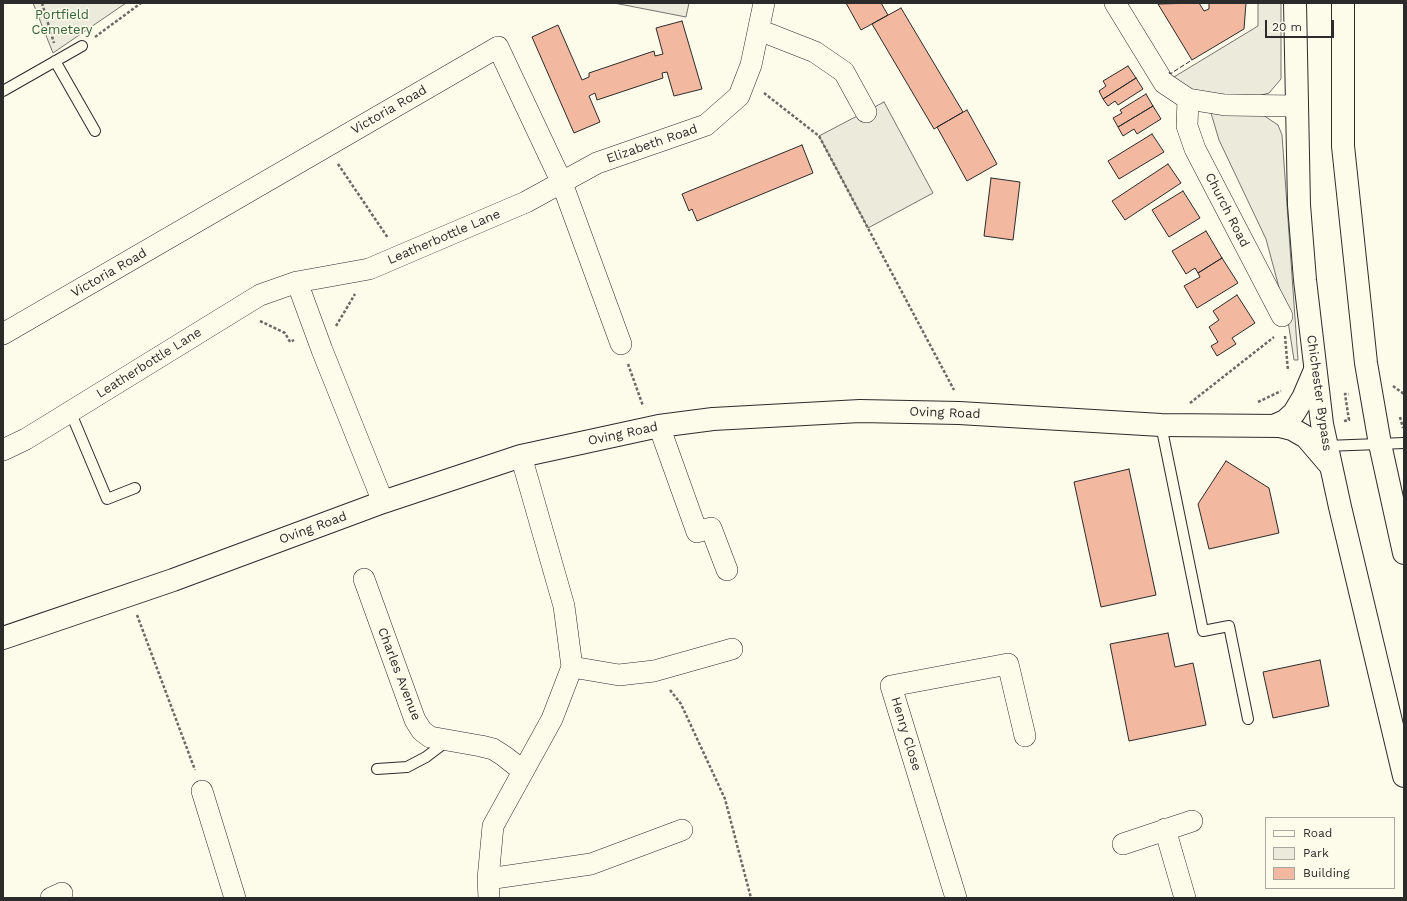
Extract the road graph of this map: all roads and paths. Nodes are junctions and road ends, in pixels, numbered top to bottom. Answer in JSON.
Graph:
{"nodes":[{"id":1,"x":42,"y":3,"type":"edge"},
{"id":2,"x":141,"y":3,"type":"edge"},
{"id":3,"x":764,"y":3,"type":"edge"},
{"id":4,"x":1115,"y":3,"type":"edge"},
{"id":5,"x":1295,"y":3,"type":"edge"},
{"id":6,"x":1342,"y":3,"type":"edge"},
{"id":7,"x":759,"y":30,"type":"junction"},
{"id":8,"x":82,"y":46,"type":"joint"},
{"id":9,"x":57,"y":60,"type":"junction"},
{"id":10,"x":746,"y":78,"type":"junction"},
{"id":11,"x":3,"y":91,"type":"edge"},
{"id":12,"x":1188,"y":99,"type":"junction"},
{"id":13,"x":1296,"y":106,"type":"junction"},
{"id":14,"x":866,"y":112,"type":"dead end"},
{"id":15,"x":95,"y":131,"type":"dead end"},
{"id":16,"x":327,"y":147,"type":"junction"},
{"id":17,"x":562,"y":183,"type":"junction"},
{"id":18,"x":400,"y":256,"type":"junction"},
{"id":19,"x":368,"y":269,"type":"junction"},
{"id":20,"x":297,"y":282,"type":"junction"},
{"id":21,"x":235,"y":309,"type":"junction"},
{"id":22,"x":1281,"y":327,"type":"junction"},
{"id":23,"x":3,"y":334,"type":"edge"},
{"id":24,"x":319,"y":341,"type":"junction"},
{"id":25,"x":621,"y":344,"type":"joint"},
{"id":26,"x":1315,"y":370,"type":"junction"},
{"id":27,"x":1288,"y":372,"type":"dead end"},
{"id":28,"x":1392,"y":379,"type":"dead end"},
{"id":29,"x":1404,"y":394,"type":"edge"},
{"id":30,"x":70,"y":411,"type":"junction"},
{"id":31,"x":966,"y":413,"type":"junction"},
{"id":32,"x":1161,"y":425,"type":"junction"},
{"id":33,"x":655,"y":426,"type":"junction"},
{"id":34,"x":1274,"y":426,"type":"junction"},
{"id":35,"x":1404,"y":443,"type":"edge"},
{"id":36,"x":1380,"y":444,"type":"junction"},
{"id":37,"x":3,"y":450,"type":"edge"},
{"id":38,"x":1328,"y":455,"type":"junction"},
{"id":39,"x":521,"y":456,"type":"junction"},
{"id":40,"x":135,"y":488,"type":"dead end"},
{"id":41,"x":382,"y":502,"type":"junction"},
{"id":42,"x":1404,"y":553,"type":"edge"},
{"id":43,"x":727,"y":570,"type":"dead end"},
{"id":44,"x":364,"y":579,"type":"dead end"},
{"id":45,"x":130,"y":594,"type":"junction"},
{"id":46,"x":3,"y":638,"type":"edge"},
{"id":47,"x":732,"y":649,"type":"dead end"},
{"id":48,"x":572,"y":667,"type":"junction"},
{"id":49,"x":654,"y":671,"type":"junction"},
{"id":50,"x":1248,"y":719,"type":"dead end"},
{"id":51,"x":1025,"y":736,"type":"dead end"},
{"id":52,"x":447,"y":741,"type":"junction"},
{"id":53,"x":377,"y":769,"type":"dead end"},
{"id":54,"x":523,"y":772,"type":"junction"},
{"id":55,"x":1404,"y":776,"type":"edge"},
{"id":56,"x":202,"y":791,"type":"joint"},
{"id":57,"x":1192,"y":821,"type":"dead end"},
{"id":58,"x":682,"y":830,"type":"dead end"},
{"id":59,"x":1165,"y":830,"type":"junction"},
{"id":60,"x":1123,"y":844,"type":"dead end"},
{"id":61,"x":488,"y":888,"type":"edge"},
{"id":62,"x":235,"y":898,"type":"edge"},
{"id":63,"x":751,"y":898,"type":"edge"},
{"id":64,"x":956,"y":898,"type":"edge"},
{"id":65,"x":1185,"y":898,"type":"edge"}],
"edges":[{"from":1,"to":9,"type":"path"},
{"from":2,"to":8,"type":"path"},
{"from":3,"to":7,"type":"street","name":"Elizabeth Road"},
{"from":4,"to":12,"type":"street"},
{"from":5,"to":13,"type":"main road","name":"Chichester Bypass"},
{"from":6,"to":36,"type":"main road"},
{"from":7,"to":10,"type":"street","name":"Elizabeth Road"},
{"from":7,"to":14,"type":"street"},
{"from":8,"to":9,"type":"lane"},
{"from":9,"to":11,"type":"lane"},
{"from":9,"to":15,"type":"lane"},
{"from":10,"to":17,"type":"street","name":"Elizabeth Road"},
{"from":10,"to":31,"type":"path"},
{"from":12,"to":13,"type":"street"},
{"from":12,"to":22,"type":"street","name":"Church Road"},
{"from":13,"to":26,"type":"main road","name":"Chichester Bypass"},
{"from":16,"to":17,"type":"street","name":"Victoria Road"},
{"from":16,"to":18,"type":"path"},
{"from":16,"to":23,"type":"street","name":"Victoria Road"},
{"from":17,"to":18,"type":"street","name":"Leatherbottle Lane"},
{"from":17,"to":25,"type":"street","name":"Victoria Road"},
{"from":18,"to":19,"type":"street","name":"Leatherbottle Lane"},
{"from":19,"to":20,"type":"street","name":"Leatherbottle Lane"},
{"from":19,"to":24,"type":"path"},
{"from":20,"to":21,"type":"street","name":"Leatherbottle Lane"},
{"from":20,"to":24,"type":"street"},
{"from":21,"to":24,"type":"path"},
{"from":21,"to":30,"type":"street","name":"Leatherbottle Lane"},
{"from":22,"to":27,"type":"path"},
{"from":22,"to":32,"type":"path"},
{"from":24,"to":41,"type":"street"},
{"from":25,"to":33,"type":"path"},
{"from":26,"to":34,"type":"main road"},
{"from":26,"to":38,"type":"main road","name":"Chichester Bypass"},
{"from":28,"to":29,"type":"path"},
{"from":30,"to":37,"type":"street","name":"Leatherbottle Lane"},
{"from":30,"to":40,"type":"lane"},
{"from":31,"to":32,"type":"main road","name":"Oving Road"},
{"from":31,"to":33,"type":"main road","name":"Oving Road"},
{"from":32,"to":34,"type":"main road","name":"Oving Road"},
{"from":32,"to":50,"type":"lane"},
{"from":33,"to":39,"type":"main road","name":"Oving Road"},
{"from":33,"to":43,"type":"street"},
{"from":34,"to":38,"type":"main road","name":"Oving Road"},
{"from":35,"to":36,"type":"lane"},
{"from":36,"to":38,"type":"lane"},
{"from":36,"to":42,"type":"main road"},
{"from":38,"to":55,"type":"main road","name":"Chichester Bypass"},
{"from":39,"to":41,"type":"main road","name":"Oving Road"},
{"from":39,"to":48,"type":"street"},
{"from":41,"to":45,"type":"main road","name":"Oving Road"},
{"from":44,"to":52,"type":"street","name":"Charles Avenue"},
{"from":45,"to":46,"type":"main road","name":"Oving Road"},
{"from":45,"to":56,"type":"path"},
{"from":47,"to":49,"type":"street"},
{"from":48,"to":49,"type":"street"},
{"from":48,"to":54,"type":"street"},
{"from":49,"to":63,"type":"path"},
{"from":51,"to":64,"type":"street","name":"Henry Close"},
{"from":52,"to":53,"type":"lane"},
{"from":52,"to":54,"type":"street","name":"Charles Avenue"},
{"from":54,"to":61,"type":"street"},
{"from":56,"to":62,"type":"street"},
{"from":57,"to":59,"type":"street"},
{"from":58,"to":61,"type":"street"},
{"from":59,"to":60,"type":"street"},
{"from":59,"to":65,"type":"street"}]}
